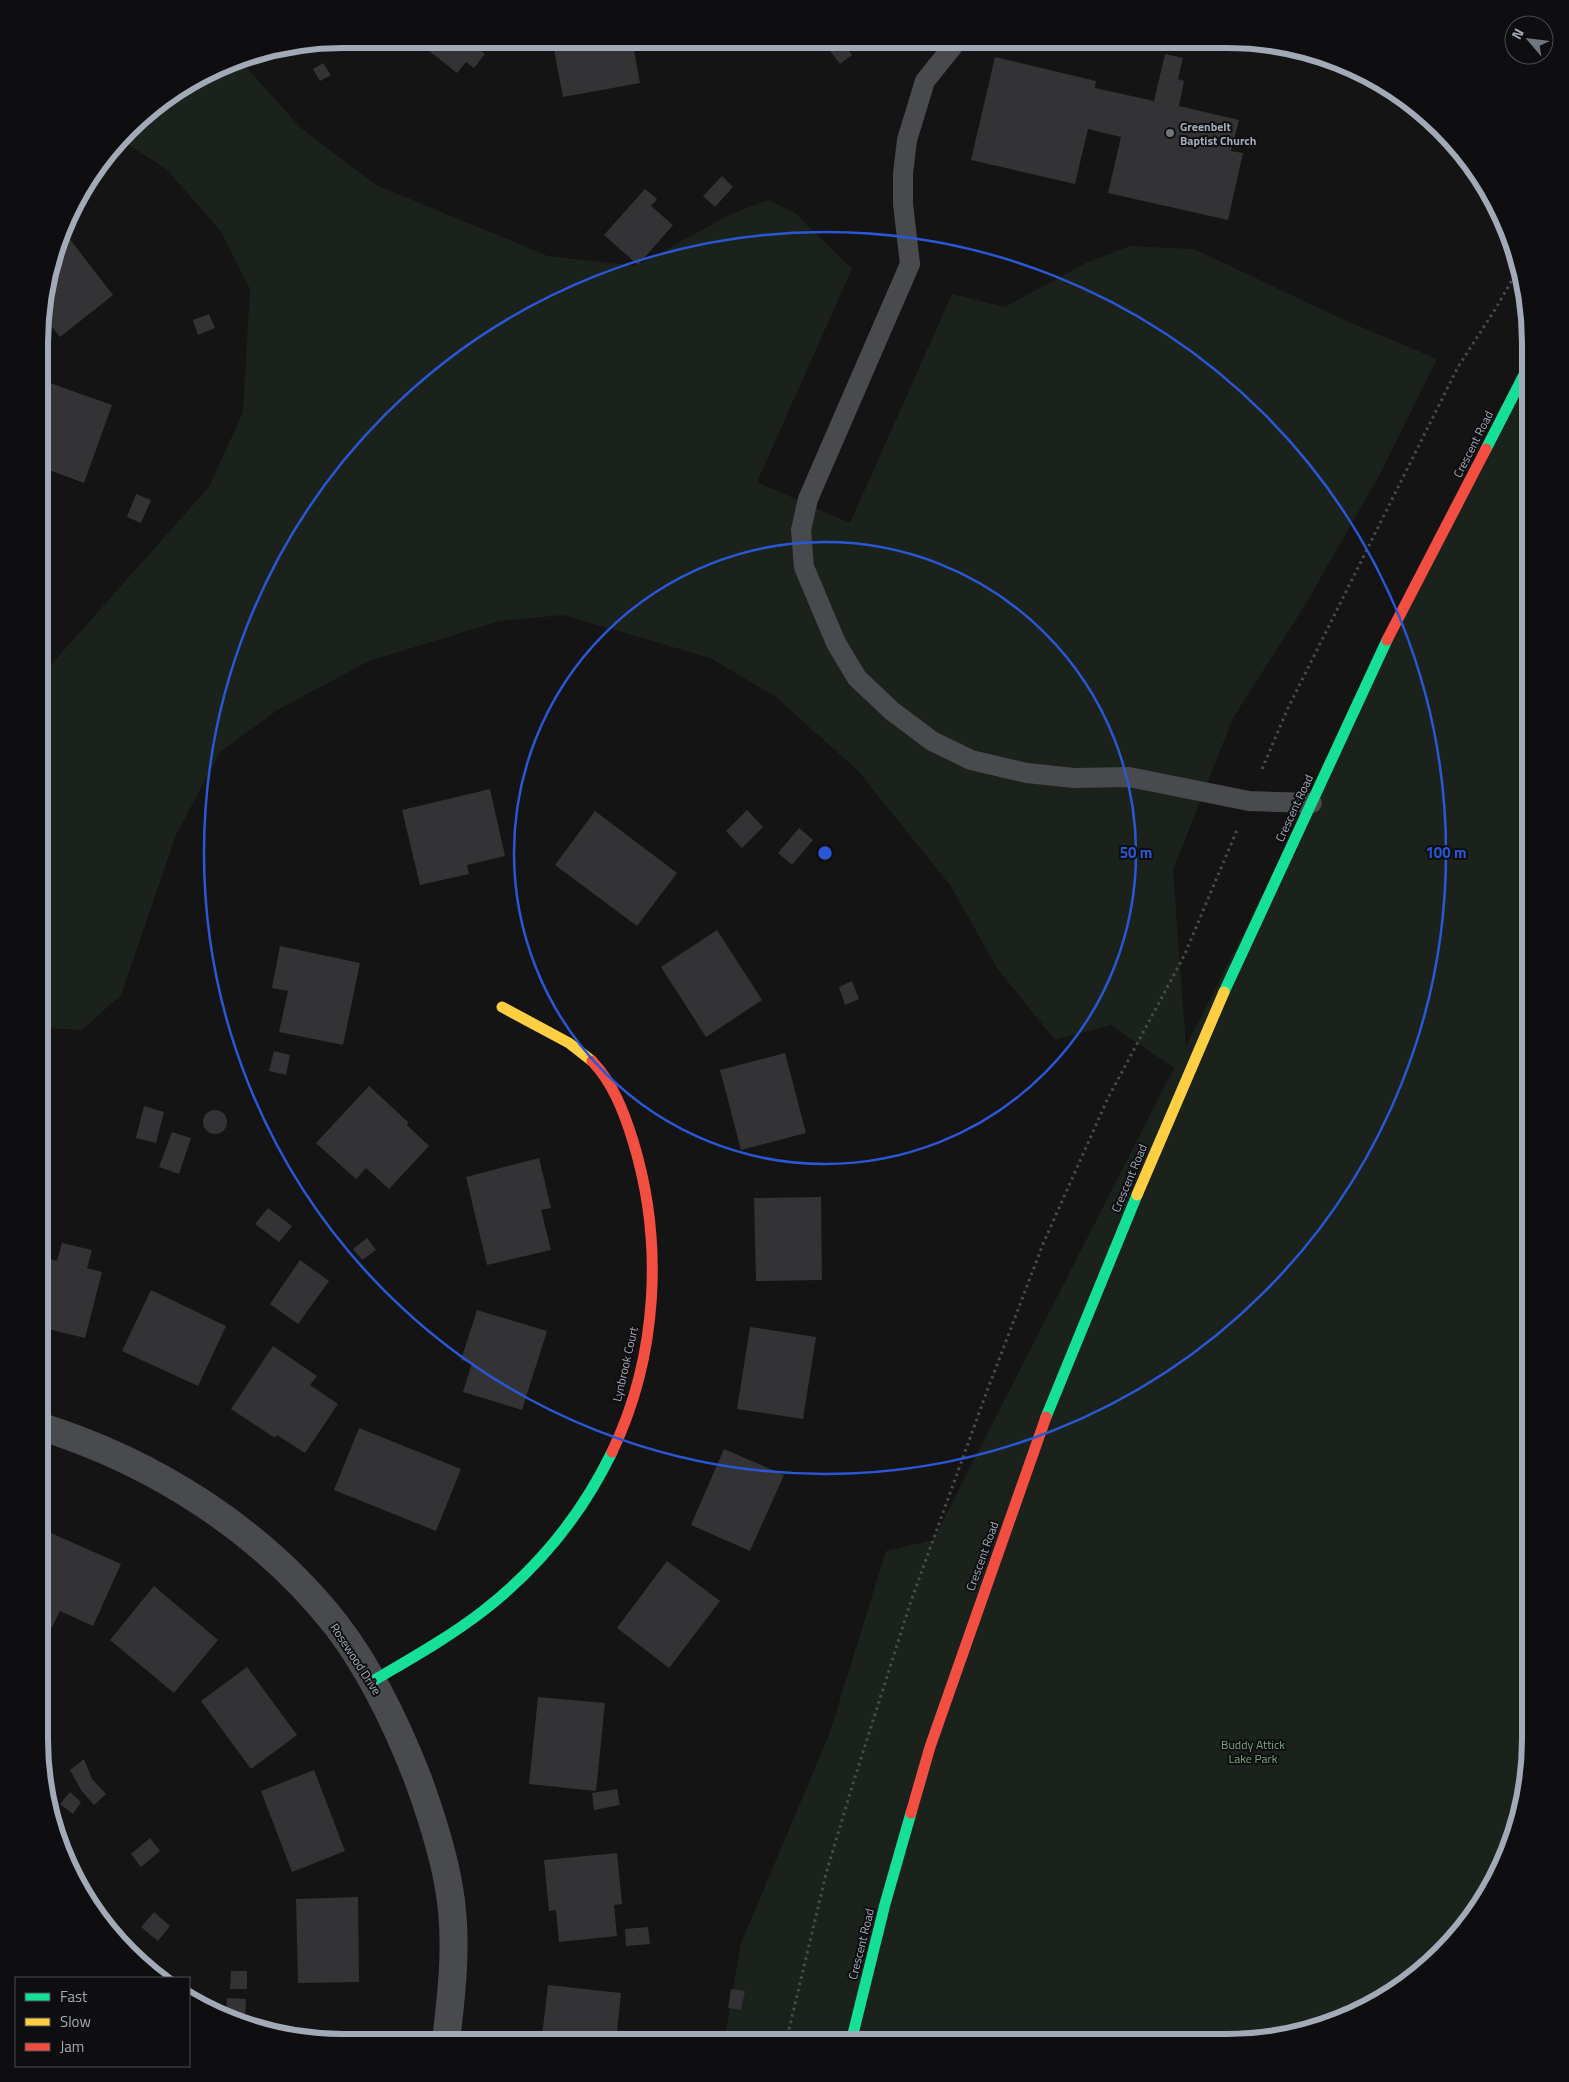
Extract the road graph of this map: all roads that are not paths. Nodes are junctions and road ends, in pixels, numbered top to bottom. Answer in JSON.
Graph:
{"nodes":[{"id":1,"x":951,"y":48,"type":"edge"},
{"id":2,"x":1522,"y":378,"type":"edge"},
{"id":3,"x":1312,"y":803,"type":"junction"},
{"id":4,"x":502,"y":1008,"type":"dead end"},
{"id":5,"x":48,"y":1429,"type":"edge"},
{"id":6,"x":373,"y":1681,"type":"junction"},
{"id":7,"x":447,"y":2034,"type":"edge"},
{"id":8,"x":853,"y":2034,"type":"edge"}],
"edges":[{"from":1,"to":3,"type":"lane"},
{"from":2,"to":3,"type":"street","name":"Crescent Road"},
{"from":3,"to":8,"type":"street","name":"Crescent Road"},
{"from":4,"to":6,"type":"street","name":"Lynbrook Court"},
{"from":5,"to":6,"type":"street","name":"Rosewood Drive"},
{"from":6,"to":7,"type":"street","name":"Rosewood Drive"}]}
